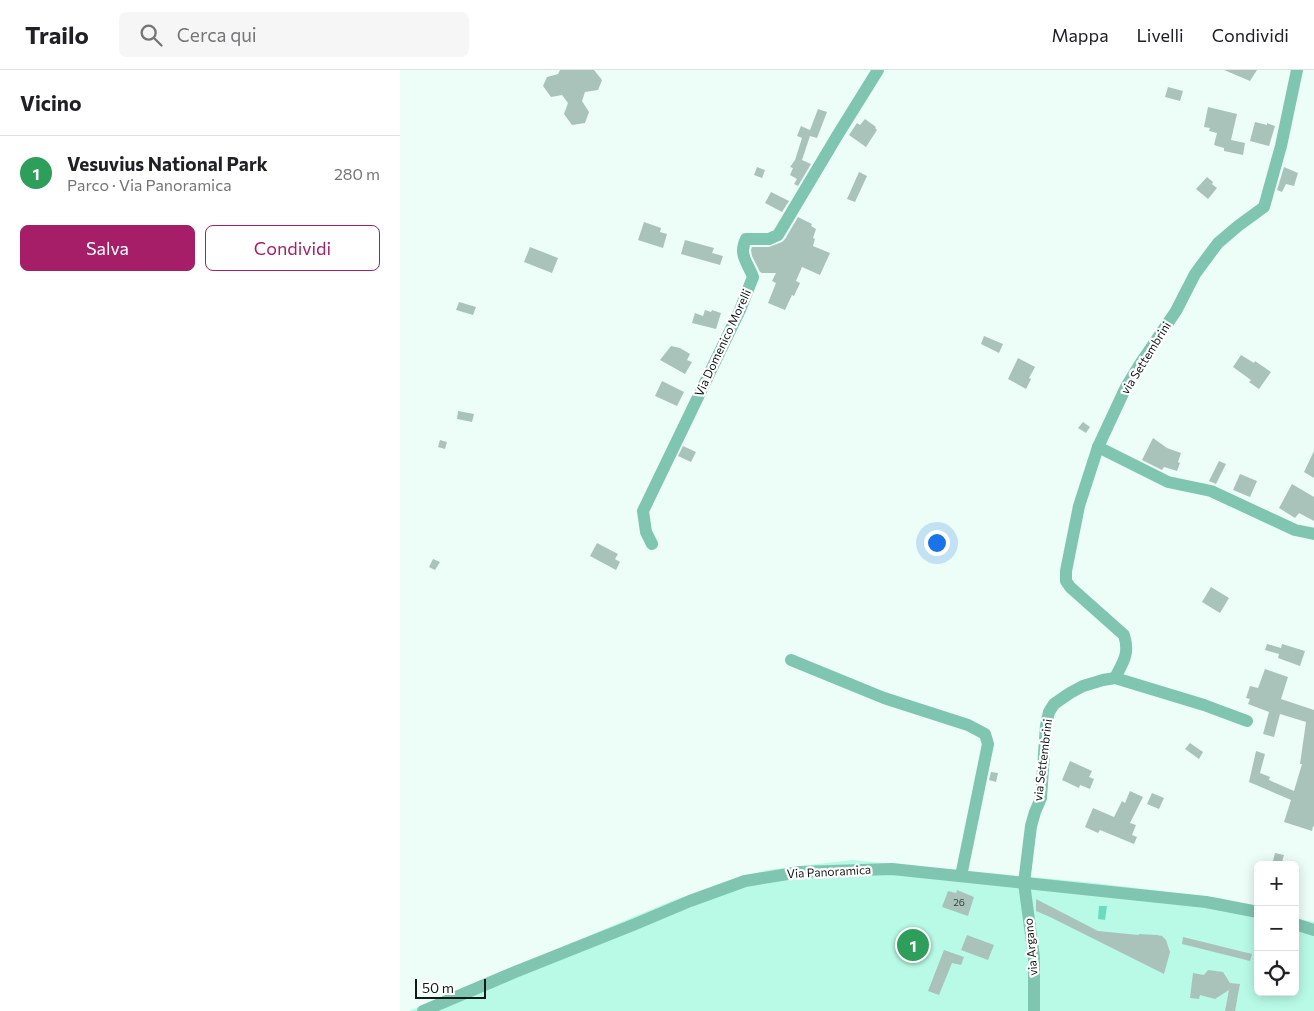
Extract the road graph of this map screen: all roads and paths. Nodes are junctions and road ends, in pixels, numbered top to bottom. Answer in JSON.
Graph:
{"nodes":[{"id":1,"x":878,"y":70,"type":"edge"},
{"id":2,"x":1297,"y":70,"type":"edge"},
{"id":3,"x":1098,"y":447,"type":"junction"},
{"id":4,"x":1314,"y":534,"type":"edge"},
{"id":5,"x":652,"y":544,"type":"dead end"},
{"id":6,"x":792,"y":660,"type":"dead end"},
{"id":7,"x":1115,"y":678,"type":"junction"},
{"id":8,"x":1247,"y":721,"type":"dead end"},
{"id":9,"x":961,"y":876,"type":"junction"},
{"id":10,"x":1024,"y":883,"type":"junction"},
{"id":11,"x":1254,"y":911,"type":"edge"},
{"id":12,"x":1299,"y":925,"type":"edge"},
{"id":13,"x":1314,"y":930,"type":"edge"},
{"id":14,"x":423,"y":1011,"type":"edge"},
{"id":15,"x":1034,"y":1011,"type":"edge"}],
"edges":[{"from":1,"to":5,"type":"street","name":"Via Domenico Morelli"},
{"from":2,"to":3,"type":"street","name":"via Settembrini"},
{"from":3,"to":4,"type":"street"},
{"from":3,"to":7,"type":"street","name":"via Settembrini"},
{"from":6,"to":9,"type":"street"},
{"from":7,"to":8,"type":"street"},
{"from":7,"to":10,"type":"street","name":"via Settembrini"},
{"from":9,"to":10,"type":"street","name":"Via Panoramica"},
{"from":9,"to":14,"type":"street","name":"Via Panoramica"},
{"from":10,"to":11,"type":"street","name":"Via Panoramica"},
{"from":10,"to":15,"type":"street","name":"via Argano"},
{"from":12,"to":13,"type":"street"}]}
